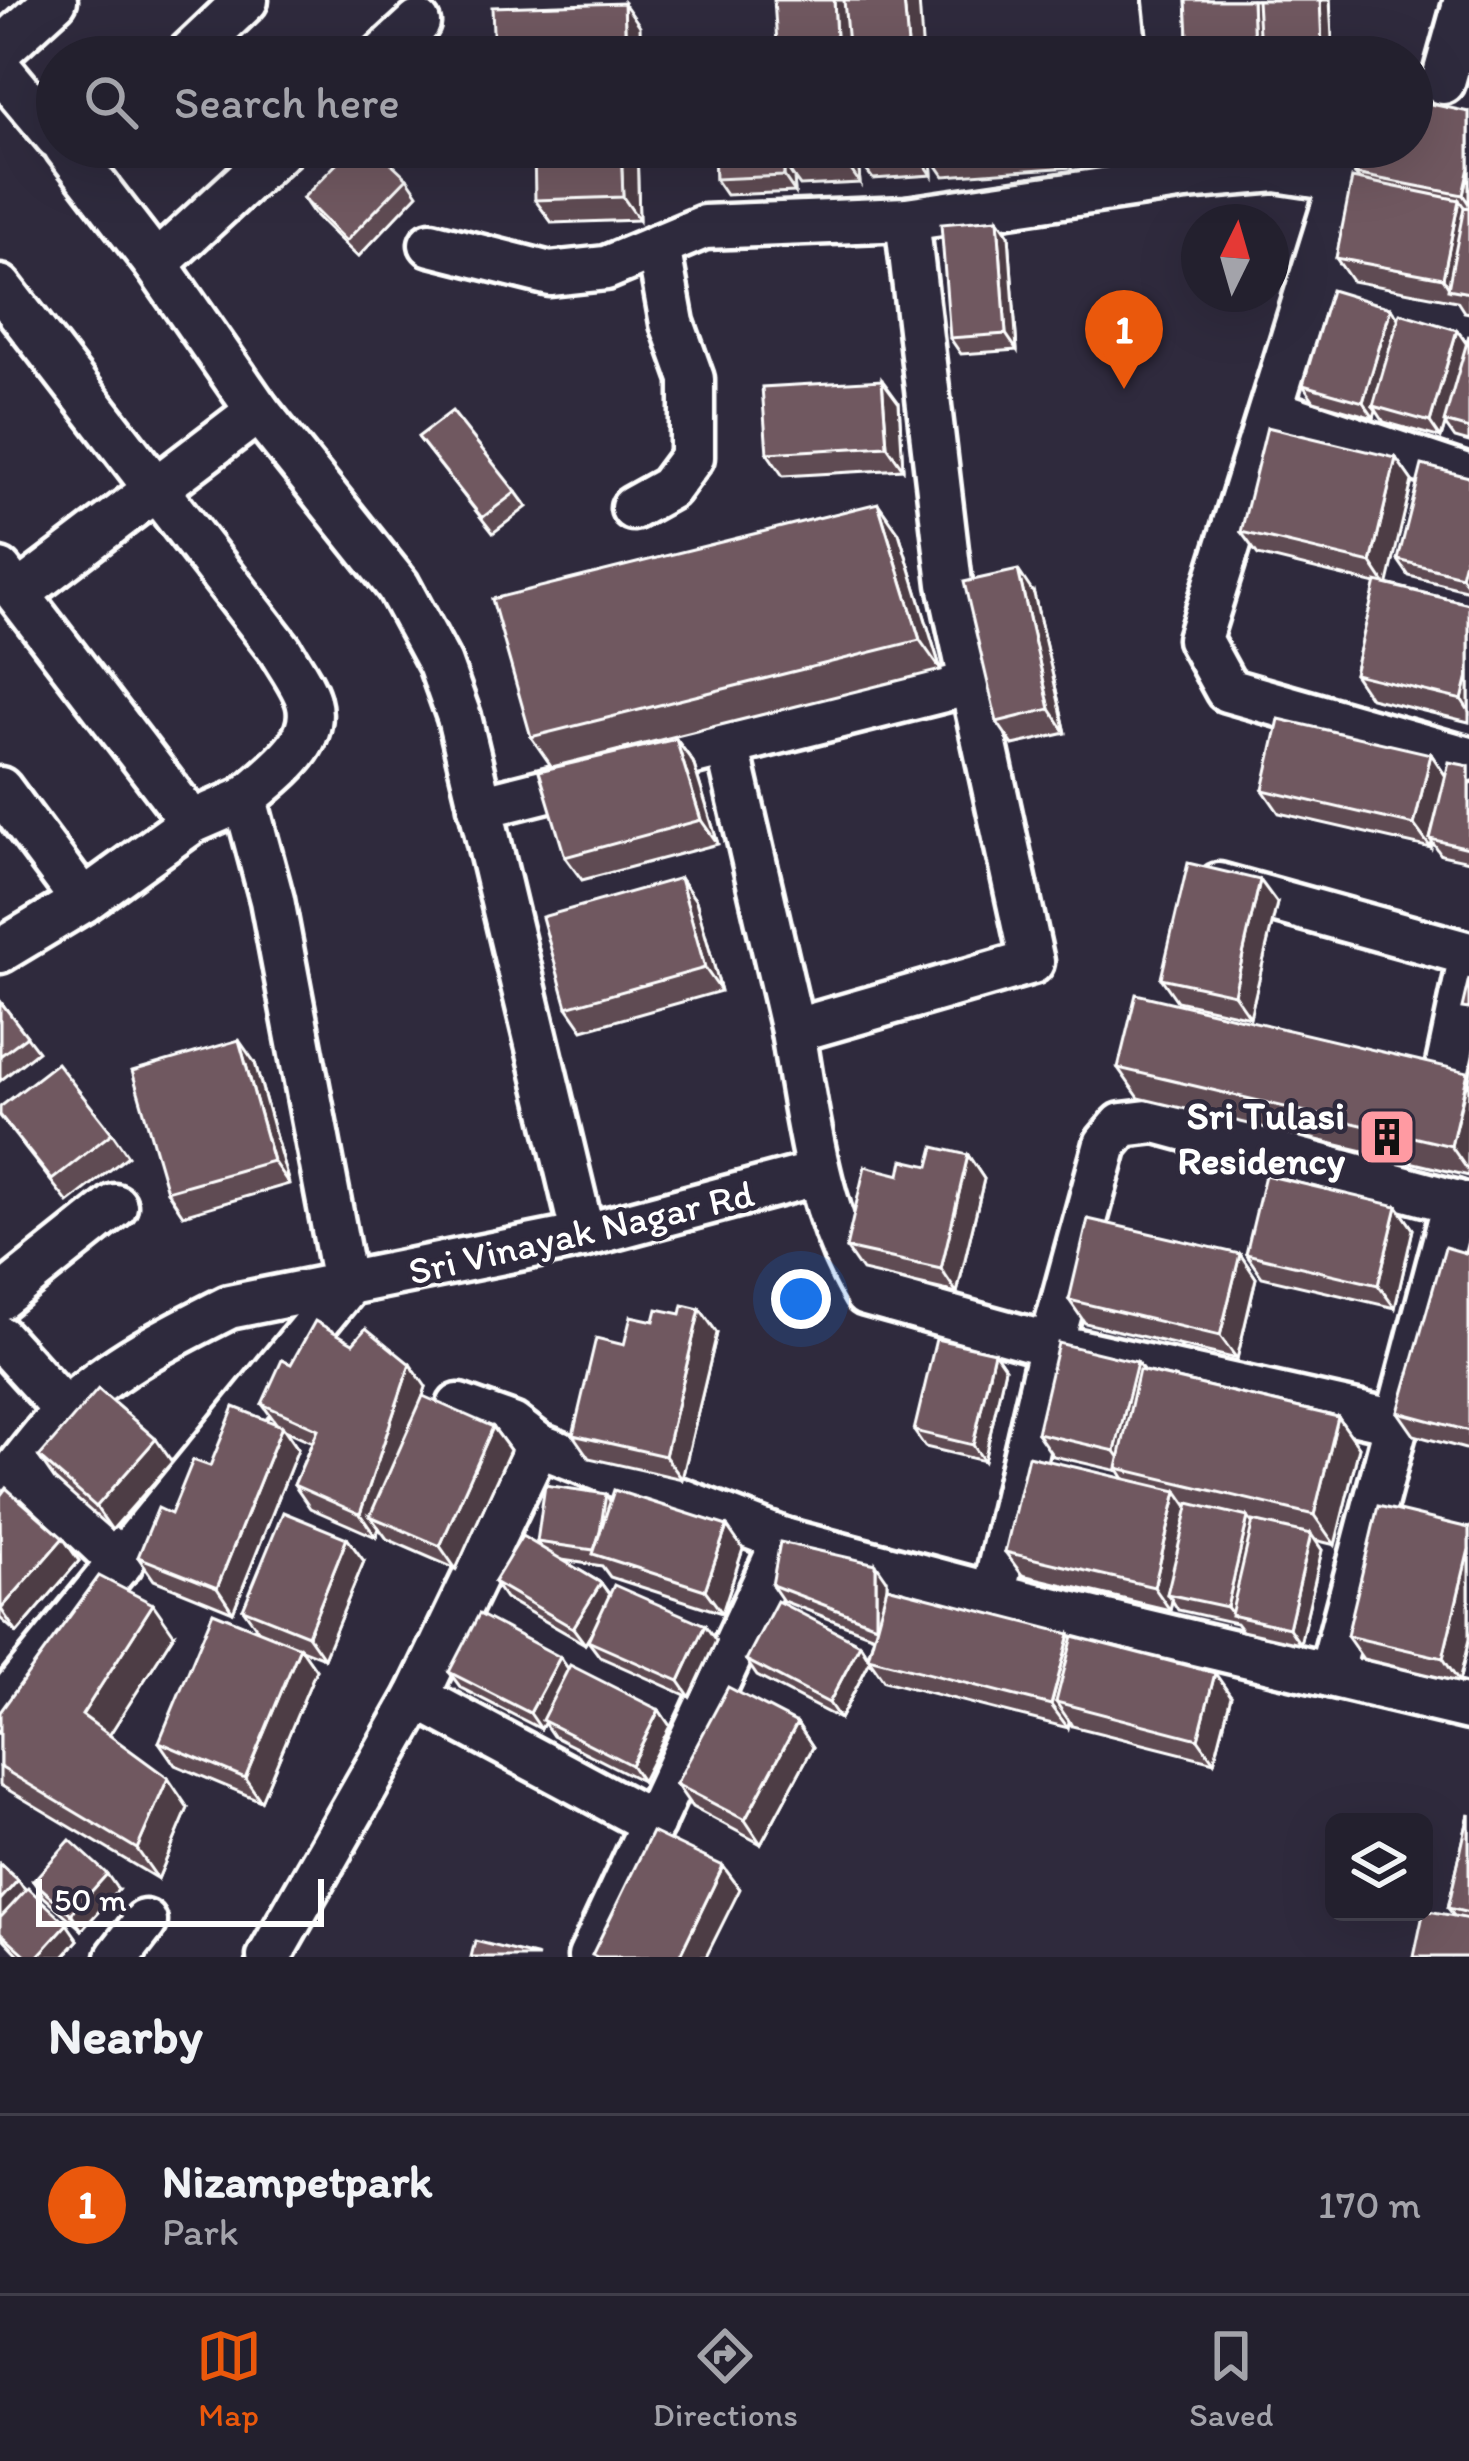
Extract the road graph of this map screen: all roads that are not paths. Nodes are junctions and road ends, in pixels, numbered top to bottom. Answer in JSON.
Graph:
{"nodes":[{"id":1,"x":55,"y":0,"type":"edge"},
{"id":2,"x":246,"y":0,"type":"edge"},
{"id":3,"x":1166,"y":0,"type":"edge"},
{"id":4,"x":1466,"y":0,"type":"edge"},
{"id":5,"x":418,"y":23,"type":"dead end"},
{"id":6,"x":208,"y":36,"type":"edge"},
{"id":7,"x":404,"y":36,"type":"edge"},
{"id":8,"x":1170,"y":36,"type":"edge"},
{"id":9,"x":0,"y":50,"type":"edge"},
{"id":10,"x":0,"y":69,"type":"edge"},
{"id":11,"x":1442,"y":83,"type":"edge"},
{"id":12,"x":36,"y":108,"type":"edge"},
{"id":13,"x":87,"y":168,"type":"edge"},
{"id":14,"x":260,"y":168,"type":"edge"},
{"id":15,"x":1154,"y":168,"type":"edge"},
{"id":16,"x":1253,"y":168,"type":"edge"},
{"id":17,"x":907,"y":219,"type":"junction"},
{"id":18,"x":431,"y":244,"type":"dead end"},
{"id":19,"x":658,"y":246,"type":"junction"},
{"id":20,"x":156,"y":264,"type":"junction"},
{"id":21,"x":1311,"y":280,"type":"junction"},
{"id":22,"x":0,"y":286,"type":"edge"},
{"id":23,"x":1469,"y":321,"type":"edge"},
{"id":24,"x":258,"y":411,"type":"junction"},
{"id":25,"x":1272,"y":411,"type":"junction"},
{"id":26,"x":1469,"y":477,"type":"edge"},
{"id":27,"x":156,"y":489,"type":"junction"},
{"id":28,"x":633,"y":508,"type":"dead end"},
{"id":29,"x":9,"y":582,"type":"edge"},
{"id":30,"x":971,"y":682,"type":"junction"},
{"id":31,"x":728,"y":744,"type":"junction"},
{"id":32,"x":1469,"y":759,"type":"edge"},
{"id":33,"x":0,"y":789,"type":"edge"},
{"id":34,"x":245,"y":799,"type":"junction"},
{"id":35,"x":480,"y":807,"type":"junction"},
{"id":36,"x":192,"y":822,"type":"junction"},
{"id":37,"x":1194,"y":878,"type":"edge"},
{"id":38,"x":83,"y":901,"type":"junction"},
{"id":39,"x":0,"y":951,"type":"edge"},
{"id":40,"x":1469,"y":954,"type":"edge"},
{"id":41,"x":1469,"y":965,"type":"edge"},
{"id":42,"x":793,"y":1031,"type":"junction"},
{"id":43,"x":1446,"y":1074,"type":"edge"},
{"id":44,"x":816,"y":1174,"type":"junction"},
{"id":45,"x":1462,"y":1204,"type":"edge"},
{"id":46,"x":116,"y":1206,"type":"dead end"},
{"id":47,"x":583,"y":1236,"type":"junction"},
{"id":48,"x":345,"y":1287,"type":"junction"},
{"id":49,"x":0,"y":1298,"type":"edge"},
{"id":50,"x":0,"y":1338,"type":"edge"},
{"id":51,"x":1051,"y":1345,"type":"junction"},
{"id":52,"x":459,"y":1406,"type":"edge"},
{"id":53,"x":66,"y":1411,"type":"junction"},
{"id":54,"x":1396,"y":1422,"type":"junction"},
{"id":55,"x":538,"y":1445,"type":"junction"},
{"id":56,"x":10,"y":1479,"type":"edge"},
{"id":57,"x":784,"y":1540,"type":"junction"},
{"id":58,"x":121,"y":1563,"type":"junction"},
{"id":59,"x":993,"y":1595,"type":"junction"},
{"id":60,"x":1330,"y":1676,"type":"junction"},
{"id":61,"x":9,"y":1680,"type":"edge"},
{"id":62,"x":417,"y":1697,"type":"junction"},
{"id":63,"x":1469,"y":1708,"type":"edge"},
{"id":64,"x":653,"y":1823,"type":"junction"},
{"id":65,"x":145,"y":1922,"type":"dead end"},
{"id":66,"x":118,"y":1957,"type":"edge"},
{"id":67,"x":269,"y":1957,"type":"edge"},
{"id":68,"x":590,"y":1957,"type":"edge"}],
"edges":[{"from":1,"to":9,"type":"street"},
{"from":2,"to":6,"type":"street"},
{"from":3,"to":8,"type":"street"},
{"from":4,"to":11,"type":"street"},
{"from":5,"to":7,"type":"street"},
{"from":10,"to":12,"type":"street"},
{"from":13,"to":20,"type":"street"},
{"from":14,"to":20,"type":"street"},
{"from":15,"to":17,"type":"street"},
{"from":16,"to":21,"type":"street"},
{"from":17,"to":19,"type":"street"},
{"from":17,"to":30,"type":"street"},
{"from":18,"to":19,"type":"street"},
{"from":19,"to":28,"type":"street"},
{"from":20,"to":24,"type":"street"},
{"from":21,"to":23,"type":"street"},
{"from":21,"to":25,"type":"street"},
{"from":22,"to":27,"type":"street"},
{"from":24,"to":27,"type":"street"},
{"from":24,"to":35,"type":"street"},
{"from":25,"to":26,"type":"street"},
{"from":25,"to":32,"type":"street"},
{"from":27,"to":29,"type":"street"},
{"from":27,"to":34,"type":"street"},
{"from":29,"to":36,"type":"street"},
{"from":30,"to":31,"type":"street"},
{"from":30,"to":42,"type":"street"},
{"from":31,"to":35,"type":"street"},
{"from":31,"to":42,"type":"street"},
{"from":33,"to":38,"type":"street"},
{"from":34,"to":36,"type":"street"},
{"from":34,"to":48,"type":"street"},
{"from":35,"to":47,"type":"street"},
{"from":36,"to":38,"type":"street"},
{"from":37,"to":40,"type":"street"},
{"from":38,"to":39,"type":"street"},
{"from":41,"to":43,"type":"street"},
{"from":42,"to":44,"type":"street"},
{"from":44,"to":47,"type":"street","name":"Sri Vinayak Nagar Rd"},
{"from":44,"to":51,"type":"street"},
{"from":45,"to":51,"type":"street"},
{"from":45,"to":54,"type":"street"},
{"from":46,"to":49,"type":"street"},
{"from":47,"to":48,"type":"street","name":"Sri Vinayak Nagar Rd"},
{"from":48,"to":53,"type":"street","name":"Sri Vinayak Nagar Rd"},
{"from":48,"to":58,"type":"street"},
{"from":50,"to":53,"type":"street"},
{"from":51,"to":54,"type":"street"},
{"from":51,"to":59,"type":"street"},
{"from":52,"to":55,"type":"street"},
{"from":53,"to":56,"type":"street","name":"Sri Vinayak Nagar Rd"},
{"from":54,"to":60,"type":"street"},
{"from":55,"to":57,"type":"street"},
{"from":55,"to":62,"type":"street"},
{"from":56,"to":58,"type":"street"},
{"from":57,"to":59,"type":"street"},
{"from":57,"to":64,"type":"street"},
{"from":58,"to":61,"type":"street"},
{"from":59,"to":60,"type":"street"},
{"from":60,"to":63,"type":"street"},
{"from":62,"to":64,"type":"street"},
{"from":62,"to":67,"type":"street"},
{"from":64,"to":68,"type":"street"},
{"from":65,"to":66,"type":"street"}]}
